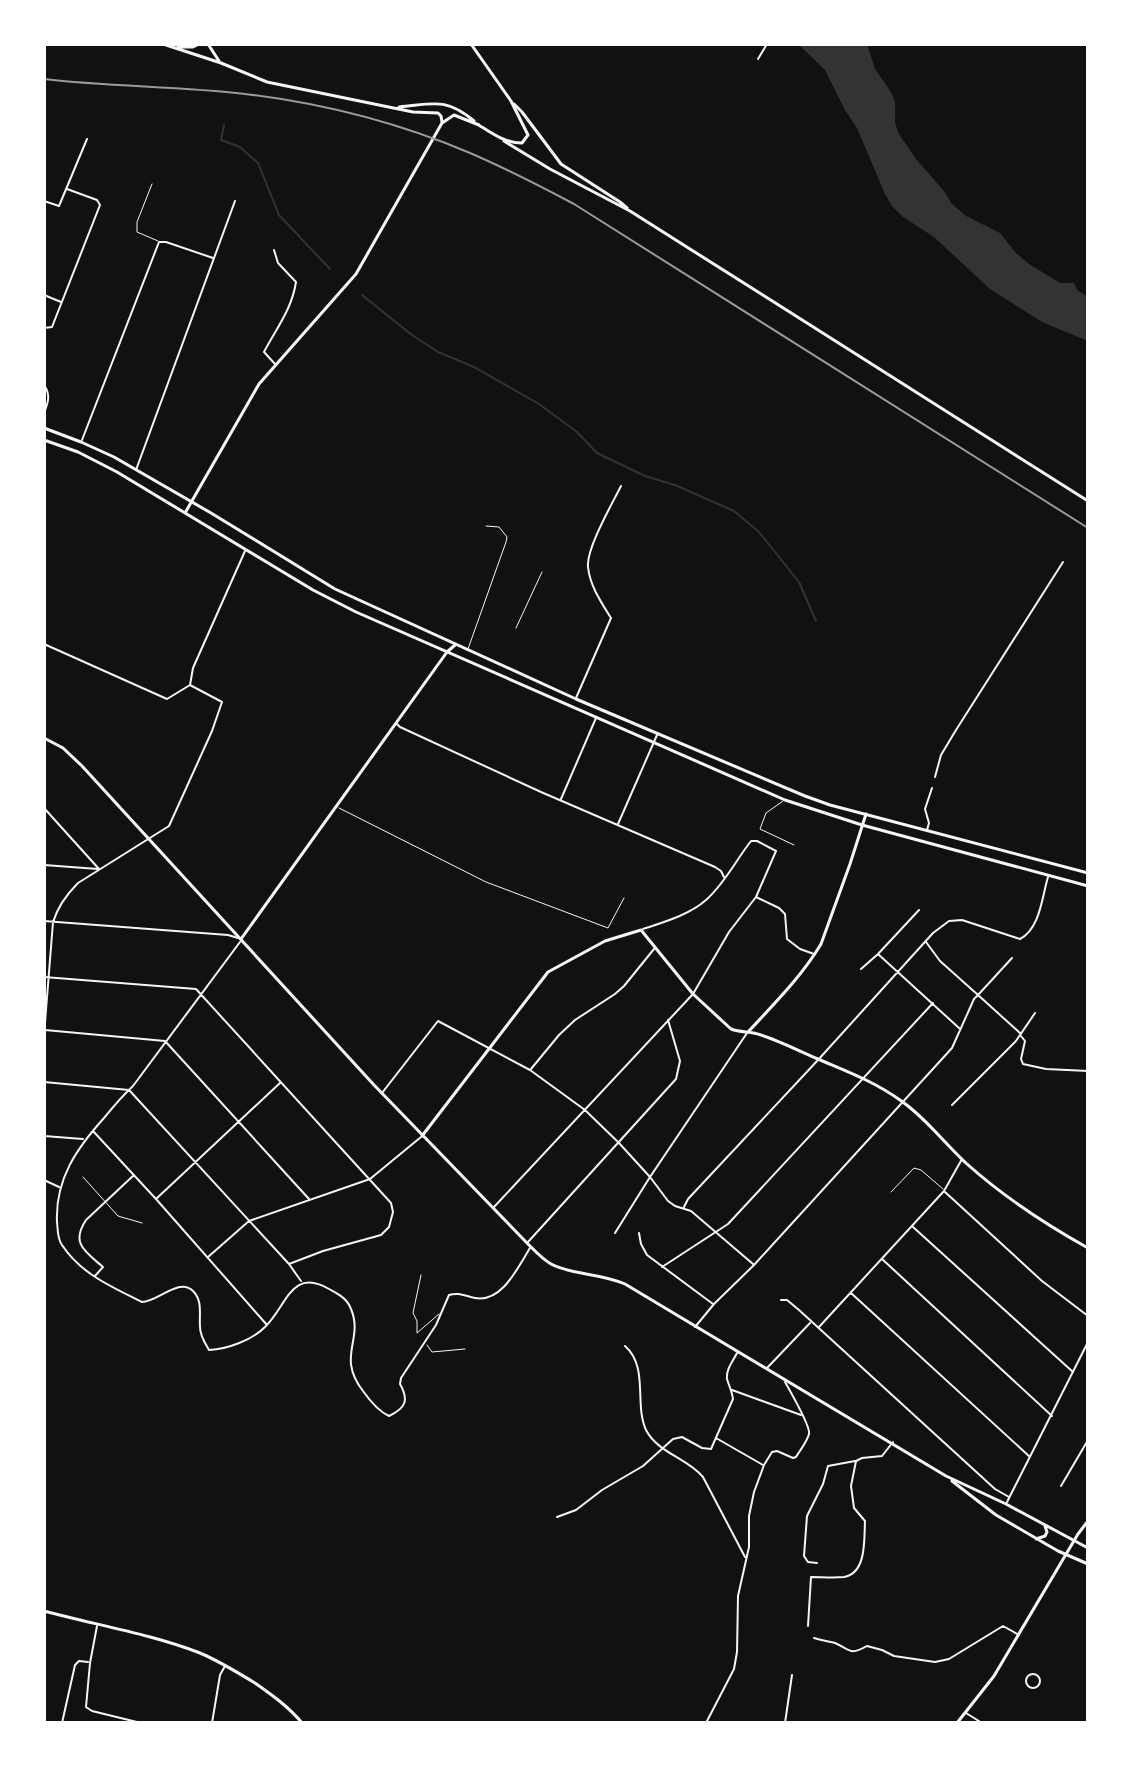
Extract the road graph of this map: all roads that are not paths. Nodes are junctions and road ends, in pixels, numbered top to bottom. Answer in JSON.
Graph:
{"nodes":[{"id":1,"x":163,"y":44,"type":"edge"},
{"id":2,"x":199,"y":44,"type":"edge"},
{"id":3,"x":208,"y":44,"type":"edge"},
{"id":4,"x":471,"y":44,"type":"edge"},
{"id":5,"x":767,"y":44,"type":"edge"},
{"id":6,"x":174,"y":46,"type":"junction"},
{"id":7,"x":758,"y":59,"type":"dead end"},
{"id":8,"x":220,"y":62,"type":"junction"},
{"id":9,"x":511,"y":101,"type":"junction"},
{"id":10,"x":395,"y":108,"type":"junction"},
{"id":11,"x":442,"y":123,"type":"junction"},
{"id":12,"x":479,"y":125,"type":"junction"},
{"id":13,"x":87,"y":139,"type":"dead end"},
{"id":14,"x":504,"y":141,"type":"junction"},
{"id":15,"x":152,"y":184,"type":"dead end"},
{"id":16,"x":67,"y":189,"type":"junction"},
{"id":17,"x":44,"y":201,"type":"edge"},
{"id":18,"x":235,"y":201,"type":"dead end"},
{"id":19,"x":630,"y":211,"type":"junction"},
{"id":20,"x":159,"y":242,"type":"junction"},
{"id":21,"x":274,"y":250,"type":"dead end"},
{"id":22,"x":214,"y":258,"type":"junction"},
{"id":23,"x":44,"y":295,"type":"edge"},
{"id":24,"x":62,"y":302,"type":"junction"},
{"id":25,"x":44,"y":328,"type":"edge"},
{"id":26,"x":275,"y":364,"type":"junction"},
{"id":27,"x":44,"y":385,"type":"edge"},
{"id":28,"x":44,"y":413,"type":"edge"},
{"id":29,"x":44,"y":428,"type":"edge"},
{"id":30,"x":74,"y":439,"type":"junction"},
{"id":31,"x":44,"y":440,"type":"edge"},
{"id":32,"x":81,"y":442,"type":"junction"},
{"id":33,"x":88,"y":445,"type":"junction"},
{"id":34,"x":69,"y":449,"type":"junction"},
{"id":35,"x":84,"y":455,"type":"junction"},
{"id":36,"x":136,"y":470,"type":"junction"},
{"id":37,"x":621,"y":486,"type":"dead end"},
{"id":38,"x":1088,"y":501,"type":"edge"},
{"id":39,"x":192,"y":502,"type":"junction"},
{"id":40,"x":185,"y":513,"type":"junction"},
{"id":41,"x":486,"y":526,"type":"dead end"},
{"id":42,"x":245,"y":549,"type":"junction"},
{"id":43,"x":1063,"y":562,"type":"dead end"},
{"id":44,"x":542,"y":572,"type":"dead end"},
{"id":45,"x":516,"y":628,"type":"dead end"},
{"id":46,"x":449,"y":641,"type":"junction"},
{"id":47,"x":44,"y":644,"type":"edge"},
{"id":48,"x":456,"y":645,"type":"junction"},
{"id":49,"x":468,"y":650,"type":"junction"},
{"id":50,"x":447,"y":652,"type":"junction"},
{"id":51,"x":190,"y":685,"type":"junction"},
{"id":52,"x":576,"y":699,"type":"junction"},
{"id":53,"x":596,"y":718,"type":"junction"},
{"id":54,"x":396,"y":723,"type":"junction"},
{"id":55,"x":658,"y":733,"type":"junction"},
{"id":56,"x":44,"y":738,"type":"edge"},
{"id":57,"x":654,"y":743,"type":"junction"},
{"id":58,"x":935,"y":777,"type":"dead end"},
{"id":59,"x":932,"y":788,"type":"dead end"},
{"id":60,"x":560,"y":800,"type":"junction"},
{"id":61,"x":785,"y":800,"type":"junction"},
{"id":62,"x":337,"y":807,"type":"junction"},
{"id":63,"x":44,"y":808,"type":"edge"},
{"id":64,"x":866,"y":814,"type":"junction"},
{"id":65,"x":617,"y":825,"type":"junction"},
{"id":66,"x":862,"y":825,"type":"junction"},
{"id":67,"x":927,"y":831,"type":"junction"},
{"id":68,"x":150,"y":839,"type":"junction"},
{"id":69,"x":794,"y":845,"type":"dead end"},
{"id":70,"x":44,"y":865,"type":"edge"},
{"id":71,"x":99,"y":870,"type":"junction"},
{"id":72,"x":1088,"y":873,"type":"edge"},
{"id":73,"x":1048,"y":876,"type":"junction"},
{"id":74,"x":724,"y":877,"type":"junction"},
{"id":75,"x":1088,"y":886,"type":"edge"},
{"id":76,"x":756,"y":897,"type":"junction"},
{"id":77,"x":624,"y":898,"type":"dead end"},
{"id":78,"x":919,"y":910,"type":"dead end"},
{"id":79,"x":44,"y":921,"type":"edge"},
{"id":80,"x":53,"y":922,"type":"junction"},
{"id":81,"x":641,"y":930,"type":"junction"},
{"id":82,"x":241,"y":939,"type":"junction"},
{"id":83,"x":925,"y":941,"type":"junction"},
{"id":84,"x":655,"y":948,"type":"junction"},
{"id":85,"x":815,"y":954,"type":"junction"},
{"id":86,"x":878,"y":954,"type":"junction"},
{"id":87,"x":1012,"y":958,"type":"dead end"},
{"id":88,"x":861,"y":969,"type":"dead end"},
{"id":89,"x":897,"y":971,"type":"junction"},
{"id":90,"x":46,"y":978,"type":"edge"},
{"id":91,"x":200,"y":993,"type":"junction"},
{"id":92,"x":693,"y":994,"type":"junction"},
{"id":93,"x":978,"y":995,"type":"junction"},
{"id":94,"x":933,"y":1003,"type":"junction"},
{"id":95,"x":1035,"y":1013,"type":"dead end"},
{"id":96,"x":668,"y":1020,"type":"junction"},
{"id":97,"x":960,"y":1029,"type":"junction"},
{"id":98,"x":44,"y":1032,"type":"edge"},
{"id":99,"x":748,"y":1032,"type":"junction"},
{"id":100,"x":1020,"y":1035,"type":"junction"},
{"id":101,"x":1088,"y":1037,"type":"edge"},
{"id":102,"x":165,"y":1041,"type":"junction"},
{"id":103,"x":1088,"y":1043,"type":"edge"},
{"id":104,"x":490,"y":1049,"type":"junction"},
{"id":105,"x":818,"y":1060,"type":"junction"},
{"id":106,"x":530,"y":1070,"type":"junction"},
{"id":107,"x":1088,"y":1071,"type":"edge"},
{"id":108,"x":864,"y":1078,"type":"junction"},
{"id":109,"x":44,"y":1082,"type":"edge"},
{"id":110,"x":281,"y":1082,"type":"junction"},
{"id":111,"x":129,"y":1090,"type":"junction"},
{"id":112,"x":382,"y":1093,"type":"junction"},
{"id":113,"x":904,"y":1103,"type":"junction"},
{"id":114,"x":952,"y":1105,"type":"dead end"},
{"id":115,"x":585,"y":1110,"type":"junction"},
{"id":116,"x":239,"y":1122,"type":"junction"},
{"id":117,"x":93,"y":1130,"type":"junction"},
{"id":118,"x":44,"y":1136,"type":"edge"},
{"id":119,"x":422,"y":1136,"type":"junction"},
{"id":120,"x":85,"y":1139,"type":"junction"},
{"id":121,"x":619,"y":1143,"type":"junction"},
{"id":122,"x":962,"y":1159,"type":"junction"},
{"id":123,"x":195,"y":1162,"type":"junction"},
{"id":124,"x":134,"y":1175,"type":"junction"},
{"id":125,"x":83,"y":1177,"type":"dead end"},
{"id":126,"x":650,"y":1177,"type":"junction"},
{"id":127,"x":370,"y":1179,"type":"junction"},
{"id":128,"x":44,"y":1180,"type":"edge"},
{"id":129,"x":60,"y":1188,"type":"junction"},
{"id":130,"x":944,"y":1191,"type":"junction"},
{"id":131,"x":891,"y":1192,"type":"dead end"},
{"id":132,"x":156,"y":1199,"type":"junction"},
{"id":133,"x":309,"y":1199,"type":"junction"},
{"id":134,"x":105,"y":1202,"type":"junction"},
{"id":135,"x":684,"y":1207,"type":"junction"},
{"id":136,"x":493,"y":1208,"type":"junction"},
{"id":137,"x":249,"y":1221,"type":"junction"},
{"id":138,"x":142,"y":1223,"type":"dead end"},
{"id":139,"x":912,"y":1226,"type":"junction"},
{"id":140,"x":717,"y":1232,"type":"junction"},
{"id":141,"x":615,"y":1233,"type":"dead end"},
{"id":142,"x":639,"y":1233,"type":"dead end"},
{"id":143,"x":529,"y":1245,"type":"junction"},
{"id":144,"x":1088,"y":1248,"type":"edge"},
{"id":145,"x":207,"y":1257,"type":"junction"},
{"id":146,"x":882,"y":1259,"type":"junction"},
{"id":147,"x":289,"y":1264,"type":"junction"},
{"id":148,"x":754,"y":1265,"type":"junction"},
{"id":149,"x":662,"y":1267,"type":"junction"},
{"id":150,"x":421,"y":1275,"type":"dead end"},
{"id":151,"x":94,"y":1277,"type":"junction"},
{"id":152,"x":302,"y":1282,"type":"junction"},
{"id":153,"x":851,"y":1293,"type":"junction"},
{"id":154,"x":781,"y":1300,"type":"dead end"},
{"id":155,"x":714,"y":1304,"type":"junction"},
{"id":156,"x":440,"y":1313,"type":"junction"},
{"id":157,"x":1088,"y":1316,"type":"edge"},
{"id":158,"x":811,"y":1322,"type":"junction"},
{"id":159,"x":267,"y":1325,"type":"junction"},
{"id":160,"x":695,"y":1327,"type":"junction"},
{"id":161,"x":819,"y":1328,"type":"junction"},
{"id":162,"x":426,"y":1342,"type":"junction"},
{"id":163,"x":1088,"y":1342,"type":"edge"},
{"id":164,"x":625,"y":1346,"type":"dead end"},
{"id":165,"x":465,"y":1349,"type":"dead end"},
{"id":166,"x":737,"y":1352,"type":"junction"},
{"id":167,"x":767,"y":1369,"type":"junction"},
{"id":168,"x":1073,"y":1372,"type":"junction"},
{"id":169,"x":784,"y":1380,"type":"junction"},
{"id":170,"x":732,"y":1390,"type":"junction"},
{"id":171,"x":802,"y":1416,"type":"junction"},
{"id":172,"x":1052,"y":1416,"type":"junction"},
{"id":173,"x":716,"y":1438,"type":"junction"},
{"id":174,"x":1088,"y":1440,"type":"edge"},
{"id":175,"x":893,"y":1442,"type":"junction"},
{"id":176,"x":663,"y":1448,"type":"junction"},
{"id":177,"x":1030,"y":1457,"type":"junction"},
{"id":178,"x":856,"y":1461,"type":"junction"},
{"id":179,"x":764,"y":1465,"type":"junction"},
{"id":180,"x":946,"y":1476,"type":"junction"},
{"id":181,"x":1061,"y":1486,"type":"dead end"},
{"id":182,"x":1009,"y":1497,"type":"junction"},
{"id":183,"x":1006,"y":1504,"type":"junction"},
{"id":184,"x":557,"y":1517,"type":"dead end"},
{"id":185,"x":1088,"y":1521,"type":"edge"},
{"id":186,"x":1045,"y":1526,"type":"junction"},
{"id":187,"x":1036,"y":1539,"type":"junction"},
{"id":188,"x":1074,"y":1541,"type":"junction"},
{"id":189,"x":1088,"y":1548,"type":"edge"},
{"id":190,"x":1067,"y":1554,"type":"junction"},
{"id":191,"x":745,"y":1558,"type":"junction"},
{"id":192,"x":817,"y":1563,"type":"dead end"},
{"id":193,"x":1088,"y":1564,"type":"edge"},
{"id":194,"x":44,"y":1611,"type":"edge"},
{"id":195,"x":97,"y":1625,"type":"junction"},
{"id":196,"x":808,"y":1626,"type":"dead end"},
{"id":197,"x":1020,"y":1635,"type":"junction"},
{"id":198,"x":814,"y":1638,"type":"dead end"},
{"id":199,"x":90,"y":1663,"type":"junction"},
{"id":200,"x":226,"y":1666,"type":"junction"},
{"id":201,"x":792,"y":1675,"type":"dead end"},
{"id":202,"x":966,"y":1713,"type":"junction"},
{"id":203,"x":62,"y":1723,"type":"edge"},
{"id":204,"x":141,"y":1723,"type":"edge"},
{"id":205,"x":212,"y":1723,"type":"edge"},
{"id":206,"x":302,"y":1723,"type":"edge"},
{"id":207,"x":706,"y":1723,"type":"edge"},
{"id":208,"x":785,"y":1723,"type":"edge"},
{"id":209,"x":957,"y":1723,"type":"edge"},
{"id":210,"x":982,"y":1723,"type":"edge"}],
"edges":[{"from":1,"to":6,"type":"main road"},
{"from":2,"to":6,"type":"main road"},
{"from":3,"to":8,"type":"main road"},
{"from":4,"to":9,"type":"main road"},
{"from":5,"to":7,"type":"street"},
{"from":6,"to":8,"type":"main road"},
{"from":8,"to":10,"type":"main road"},
{"from":9,"to":14,"type":"main road"},
{"from":9,"to":19,"type":"main road"},
{"from":10,"to":11,"type":"main road"},
{"from":10,"to":12,"type":"main road"},
{"from":11,"to":12,"type":"main road"},
{"from":11,"to":26,"type":"main road"},
{"from":12,"to":14,"type":"main road"},
{"from":13,"to":16,"type":"street"},
{"from":14,"to":19,"type":"main road"},
{"from":15,"to":20,"type":"lane"},
{"from":16,"to":17,"type":"street"},
{"from":16,"to":24,"type":"street"},
{"from":18,"to":22,"type":"street"},
{"from":19,"to":38,"type":"main road"},
{"from":20,"to":22,"type":"street"},
{"from":20,"to":32,"type":"street"},
{"from":21,"to":26,"type":"street"},
{"from":22,"to":36,"type":"street"},
{"from":23,"to":24,"type":"street"},
{"from":24,"to":25,"type":"street"},
{"from":26,"to":39,"type":"main road"},
{"from":27,"to":28,"type":"street"},
{"from":29,"to":30,"type":"main road"},
{"from":30,"to":32,"type":"main road"},
{"from":30,"to":34,"type":"main road"},
{"from":31,"to":34,"type":"main road"},
{"from":32,"to":33,"type":"main road"},
{"from":33,"to":35,"type":"main road"},
{"from":33,"to":36,"type":"main road"},
{"from":34,"to":35,"type":"main road"},
{"from":35,"to":40,"type":"main road"},
{"from":36,"to":39,"type":"main road"},
{"from":37,"to":52,"type":"street"},
{"from":39,"to":40,"type":"main road"},
{"from":39,"to":46,"type":"main road"},
{"from":40,"to":42,"type":"main road"},
{"from":41,"to":49,"type":"lane"},
{"from":42,"to":50,"type":"main road"},
{"from":42,"to":51,"type":"street"},
{"from":43,"to":58,"type":"street"},
{"from":44,"to":45,"type":"lane"},
{"from":46,"to":48,"type":"main road"},
{"from":46,"to":50,"type":"main road"},
{"from":47,"to":51,"type":"street"},
{"from":48,"to":49,"type":"main road"},
{"from":48,"to":50,"type":"main road"},
{"from":49,"to":52,"type":"main road"},
{"from":50,"to":53,"type":"main road"},
{"from":50,"to":54,"type":"main road"},
{"from":51,"to":68,"type":"street"},
{"from":52,"to":55,"type":"main road"},
{"from":53,"to":57,"type":"main road"},
{"from":53,"to":60,"type":"street"},
{"from":54,"to":60,"type":"street"},
{"from":54,"to":62,"type":"main road"},
{"from":55,"to":57,"type":"street"},
{"from":55,"to":64,"type":"main road"},
{"from":56,"to":68,"type":"main road"},
{"from":57,"to":61,"type":"main road"},
{"from":57,"to":65,"type":"street"},
{"from":59,"to":67,"type":"street"},
{"from":60,"to":65,"type":"street"},
{"from":61,"to":66,"type":"main road"},
{"from":61,"to":69,"type":"lane"},
{"from":62,"to":77,"type":"lane"},
{"from":62,"to":82,"type":"main road"},
{"from":63,"to":71,"type":"street"},
{"from":64,"to":66,"type":"main road"},
{"from":64,"to":67,"type":"main road"},
{"from":65,"to":74,"type":"street"},
{"from":66,"to":73,"type":"main road"},
{"from":66,"to":85,"type":"main road"},
{"from":67,"to":72,"type":"main road"},
{"from":68,"to":71,"type":"street"},
{"from":68,"to":82,"type":"main road"},
{"from":70,"to":71,"type":"street"},
{"from":71,"to":80,"type":"street"},
{"from":73,"to":75,"type":"main road"},
{"from":73,"to":83,"type":"street"},
{"from":74,"to":76,"type":"street"},
{"from":74,"to":81,"type":"street"},
{"from":76,"to":85,"type":"street"},
{"from":76,"to":92,"type":"street"},
{"from":78,"to":86,"type":"street"},
{"from":79,"to":80,"type":"street"},
{"from":80,"to":82,"type":"street"},
{"from":80,"to":90,"type":"street"},
{"from":81,"to":84,"type":"main road"},
{"from":81,"to":104,"type":"main road"},
{"from":82,"to":91,"type":"street"},
{"from":82,"to":112,"type":"main road"},
{"from":83,"to":89,"type":"street"},
{"from":83,"to":93,"type":"street"},
{"from":84,"to":92,"type":"main road"},
{"from":84,"to":106,"type":"street"},
{"from":85,"to":99,"type":"main road"},
{"from":86,"to":88,"type":"street"},
{"from":86,"to":89,"type":"street"},
{"from":87,"to":93,"type":"street"},
{"from":89,"to":94,"type":"street"},
{"from":89,"to":105,"type":"street"},
{"from":90,"to":91,"type":"street"},
{"from":90,"to":98,"type":"street"},
{"from":91,"to":102,"type":"street"},
{"from":91,"to":110,"type":"street"},
{"from":92,"to":96,"type":"street"},
{"from":92,"to":99,"type":"main road"},
{"from":93,"to":97,"type":"street"},
{"from":93,"to":100,"type":"street"},
{"from":94,"to":97,"type":"street"},
{"from":94,"to":108,"type":"street"},
{"from":95,"to":100,"type":"street"},
{"from":96,"to":115,"type":"street"},
{"from":96,"to":121,"type":"street"},
{"from":97,"to":113,"type":"street"},
{"from":98,"to":102,"type":"street"},
{"from":99,"to":105,"type":"main road"},
{"from":99,"to":126,"type":"street"},
{"from":100,"to":107,"type":"street"},
{"from":100,"to":114,"type":"street"},
{"from":101,"to":103,"type":"lane"},
{"from":102,"to":111,"type":"street"},
{"from":102,"to":116,"type":"street"},
{"from":104,"to":106,"type":"street"},
{"from":104,"to":112,"type":"street"},
{"from":104,"to":119,"type":"main road"},
{"from":105,"to":108,"type":"main road"},
{"from":105,"to":135,"type":"street"},
{"from":106,"to":115,"type":"street"},
{"from":108,"to":113,"type":"main road"},
{"from":108,"to":140,"type":"street"},
{"from":109,"to":111,"type":"street"},
{"from":110,"to":116,"type":"street"},
{"from":110,"to":127,"type":"street"},
{"from":111,"to":117,"type":"street"},
{"from":111,"to":123,"type":"street"},
{"from":112,"to":119,"type":"main road"},
{"from":113,"to":122,"type":"main road"},
{"from":113,"to":148,"type":"street"},
{"from":115,"to":121,"type":"street"},
{"from":115,"to":136,"type":"street"},
{"from":116,"to":123,"type":"street"},
{"from":116,"to":133,"type":"street"},
{"from":117,"to":120,"type":"street"},
{"from":117,"to":124,"type":"street"},
{"from":118,"to":120,"type":"street"},
{"from":119,"to":127,"type":"street"},
{"from":119,"to":136,"type":"main road"},
{"from":120,"to":129,"type":"street"},
{"from":121,"to":126,"type":"street"},
{"from":121,"to":143,"type":"street"},
{"from":122,"to":130,"type":"street"},
{"from":122,"to":144,"type":"main road"},
{"from":123,"to":132,"type":"street"},
{"from":123,"to":137,"type":"street"},
{"from":124,"to":132,"type":"street"},
{"from":124,"to":134,"type":"street"},
{"from":125,"to":134,"type":"lane"},
{"from":126,"to":135,"type":"street"},
{"from":126,"to":141,"type":"street"},
{"from":127,"to":133,"type":"street"},
{"from":127,"to":147,"type":"street"},
{"from":128,"to":129,"type":"street"},
{"from":129,"to":151,"type":"street"},
{"from":130,"to":131,"type":"lane"},
{"from":130,"to":139,"type":"street"},
{"from":130,"to":157,"type":"street"},
{"from":132,"to":145,"type":"street"},
{"from":133,"to":137,"type":"street"},
{"from":134,"to":138,"type":"lane"},
{"from":134,"to":151,"type":"street"},
{"from":135,"to":140,"type":"street"},
{"from":136,"to":143,"type":"main road"},
{"from":137,"to":145,"type":"street"},
{"from":137,"to":147,"type":"street"},
{"from":139,"to":146,"type":"street"},
{"from":139,"to":168,"type":"street"},
{"from":140,"to":148,"type":"street"},
{"from":140,"to":149,"type":"street"},
{"from":142,"to":149,"type":"street"},
{"from":143,"to":156,"type":"street"},
{"from":143,"to":160,"type":"main road"},
{"from":145,"to":159,"type":"street"},
{"from":146,"to":153,"type":"street"},
{"from":146,"to":172,"type":"street"},
{"from":147,"to":152,"type":"street"},
{"from":148,"to":155,"type":"street"},
{"from":149,"to":155,"type":"street"},
{"from":150,"to":156,"type":"lane"},
{"from":151,"to":159,"type":"street"},
{"from":152,"to":159,"type":"street"},
{"from":152,"to":162,"type":"street"},
{"from":153,"to":161,"type":"street"},
{"from":153,"to":177,"type":"street"},
{"from":154,"to":158,"type":"street"},
{"from":155,"to":160,"type":"street"},
{"from":156,"to":162,"type":"street"},
{"from":158,"to":161,"type":"street"},
{"from":158,"to":167,"type":"street"},
{"from":160,"to":166,"type":"main road"},
{"from":161,"to":182,"type":"street"},
{"from":162,"to":165,"type":"lane"},
{"from":163,"to":168,"type":"street"},
{"from":164,"to":176,"type":"street"},
{"from":166,"to":167,"type":"main road"},
{"from":166,"to":170,"type":"street"},
{"from":167,"to":169,"type":"main road"},
{"from":168,"to":172,"type":"street"},
{"from":169,"to":171,"type":"street"},
{"from":169,"to":175,"type":"main road"},
{"from":170,"to":171,"type":"street"},
{"from":170,"to":173,"type":"street"},
{"from":171,"to":179,"type":"street"},
{"from":172,"to":177,"type":"street"},
{"from":173,"to":176,"type":"street"},
{"from":173,"to":179,"type":"street"},
{"from":174,"to":181,"type":"street"},
{"from":175,"to":178,"type":"street"},
{"from":175,"to":180,"type":"main road"},
{"from":176,"to":184,"type":"street"},
{"from":176,"to":191,"type":"street"},
{"from":177,"to":182,"type":"street"},
{"from":178,"to":192,"type":"street"},
{"from":178,"to":196,"type":"street"},
{"from":179,"to":191,"type":"street"},
{"from":180,"to":183,"type":"main road"},
{"from":180,"to":187,"type":"main road"},
{"from":182,"to":183,"type":"street"},
{"from":183,"to":186,"type":"main road"},
{"from":185,"to":188,"type":"main road"},
{"from":186,"to":187,"type":"main road"},
{"from":186,"to":188,"type":"main road"},
{"from":187,"to":190,"type":"main road"},
{"from":188,"to":189,"type":"main road"},
{"from":188,"to":190,"type":"main road"},
{"from":190,"to":193,"type":"main road"},
{"from":190,"to":197,"type":"main road"},
{"from":191,"to":207,"type":"street"},
{"from":194,"to":195,"type":"main road"},
{"from":195,"to":199,"type":"street"},
{"from":195,"to":200,"type":"main road"},
{"from":197,"to":198,"type":"street"},
{"from":197,"to":202,"type":"main road"},
{"from":199,"to":203,"type":"street"},
{"from":199,"to":204,"type":"street"},
{"from":200,"to":205,"type":"street"},
{"from":200,"to":206,"type":"main road"},
{"from":201,"to":208,"type":"street"},
{"from":202,"to":209,"type":"main road"},
{"from":202,"to":210,"type":"street"}]}
